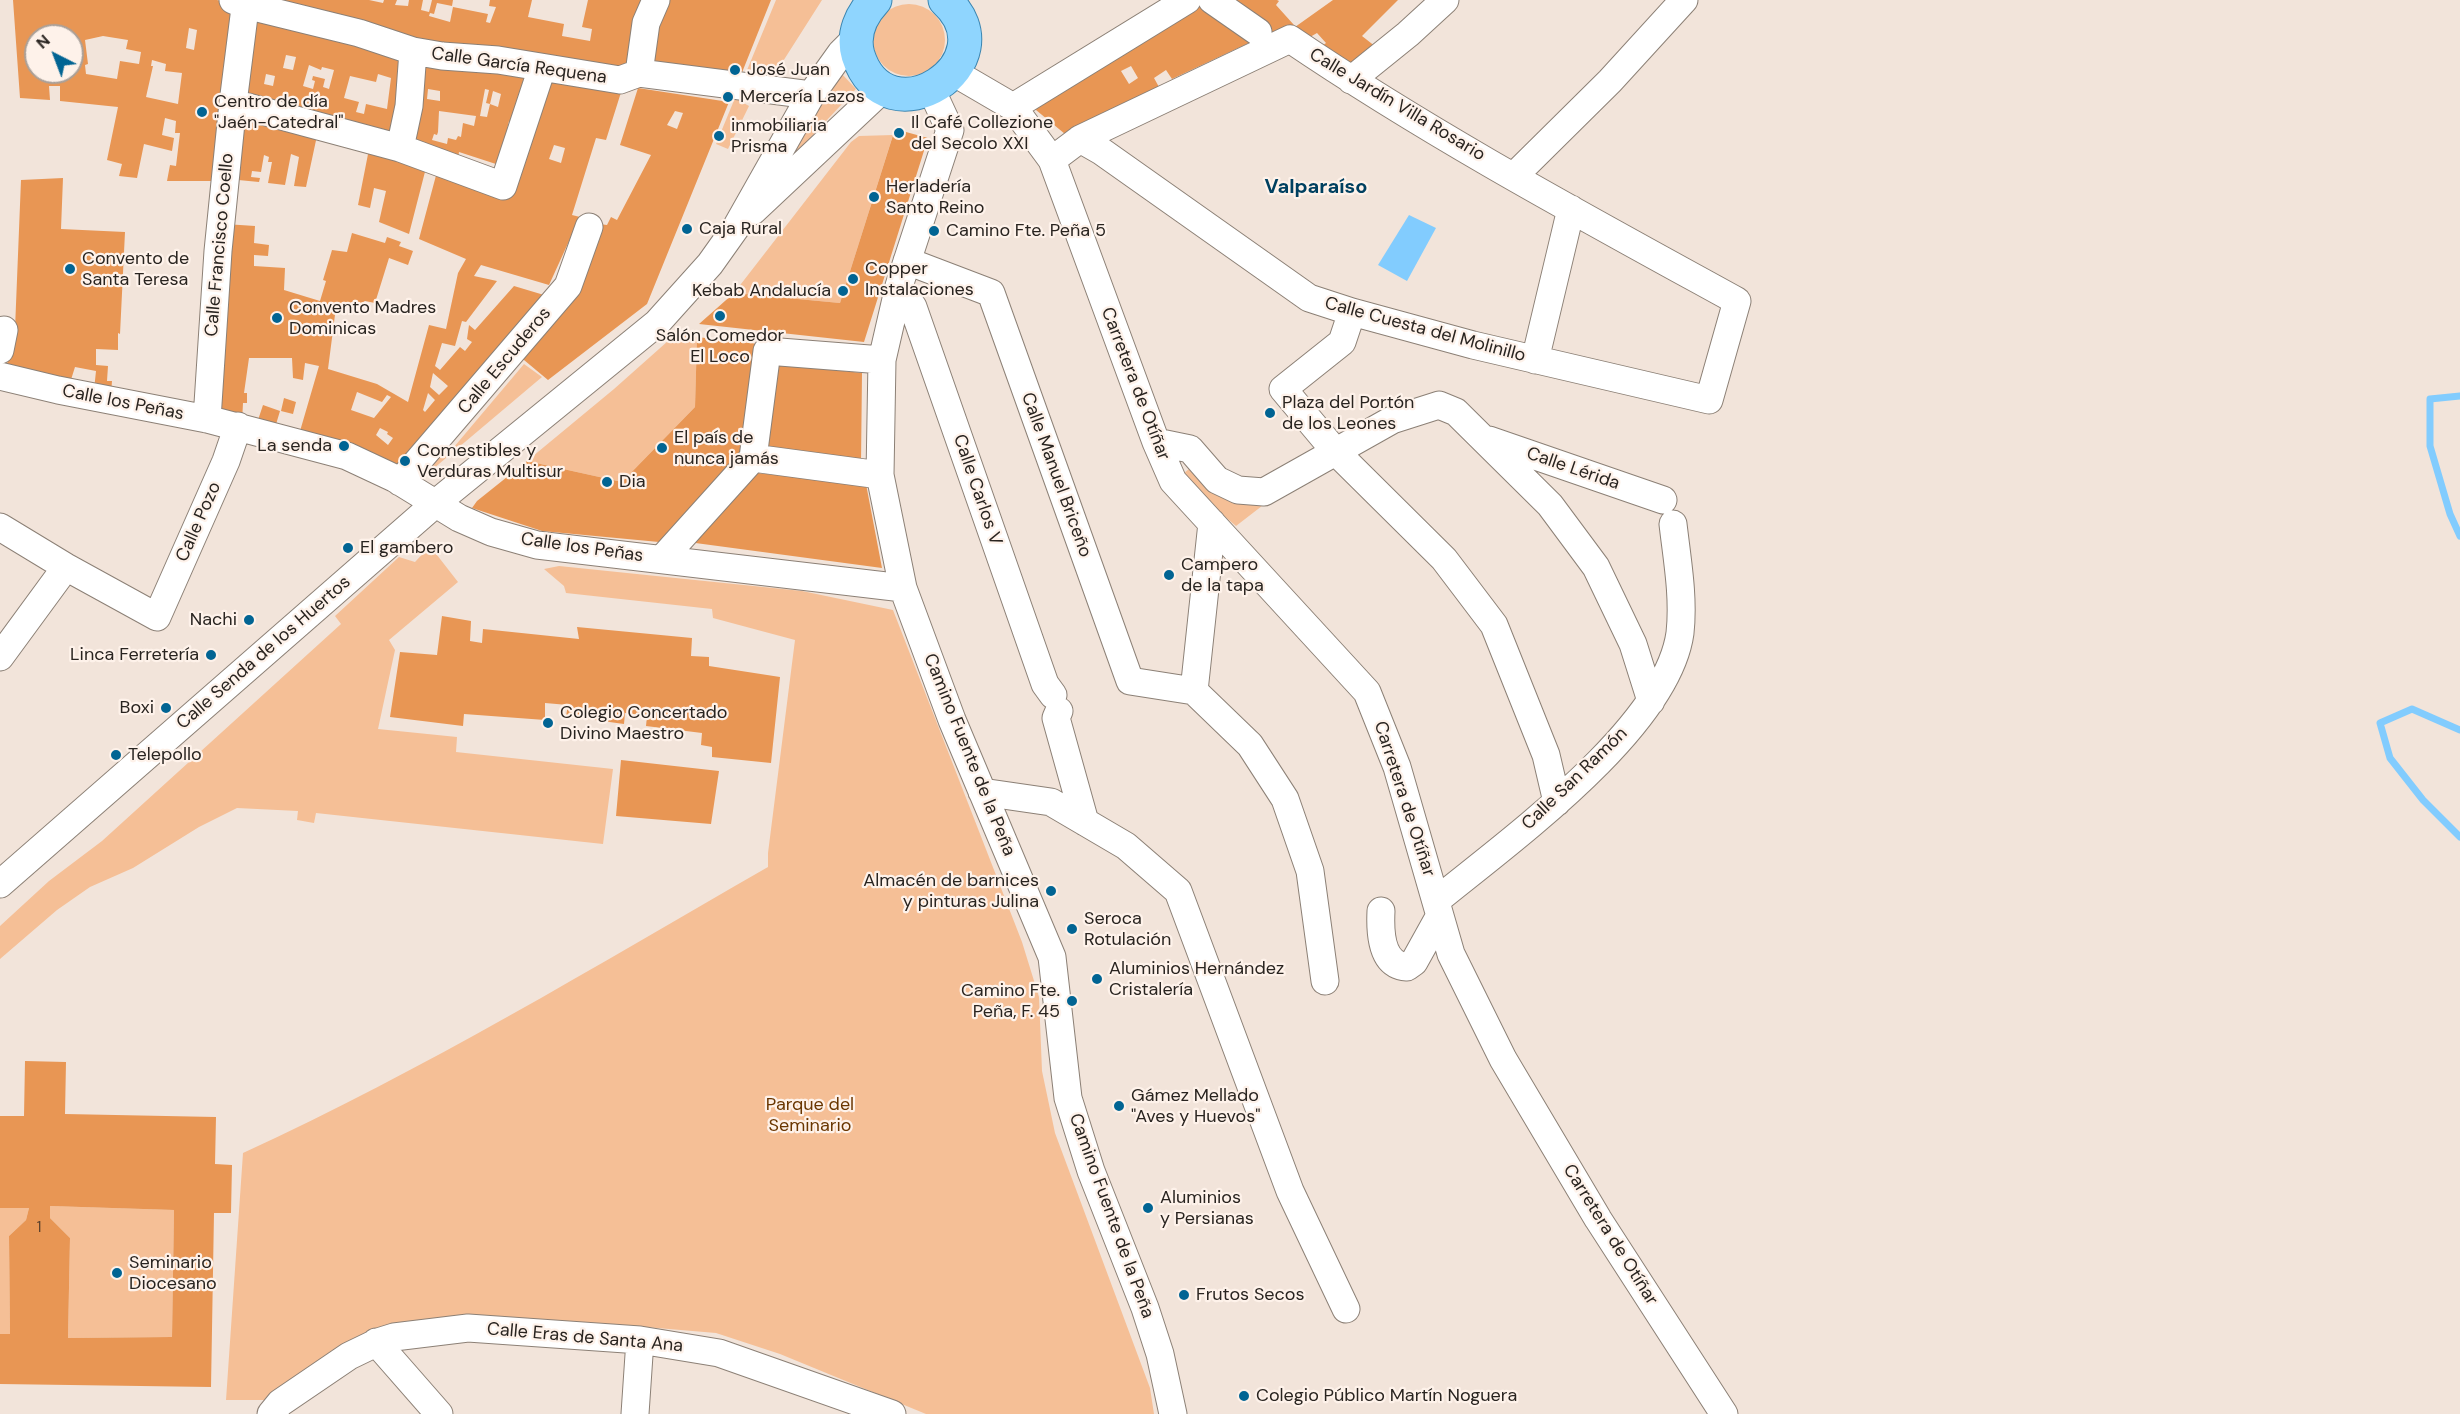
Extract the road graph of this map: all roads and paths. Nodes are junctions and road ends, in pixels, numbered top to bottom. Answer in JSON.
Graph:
{"nodes":[{"id":1,"x":656,"y":0,"type":"edge"},
{"id":2,"x":874,"y":0,"type":"edge"},
{"id":3,"x":1187,"y":0,"type":"edge"},
{"id":4,"x":1212,"y":0,"type":"edge"},
{"id":5,"x":1445,"y":0,"type":"edge"},
{"id":6,"x":1684,"y":0,"type":"edge"},
{"id":7,"x":241,"y":2,"type":"edge"},
{"id":8,"x":959,"y":8,"type":"edge"},
{"id":9,"x":1258,"y":32,"type":"dead end"},
{"id":10,"x":856,"y":38,"type":"junction"},
{"id":11,"x":413,"y":51,"type":"junction"},
{"id":12,"x":542,"y":68,"type":"junction"},
{"id":13,"x":639,"y":73,"type":"junction"},
{"id":14,"x":1351,"y":80,"type":"junction"},
{"id":15,"x":942,"y":81,"type":"junction"},
{"id":16,"x":884,"y":88,"type":"junction"},
{"id":17,"x":811,"y":95,"type":"junction"},
{"id":18,"x":233,"y":103,"type":"junction"},
{"id":19,"x":1013,"y":107,"type":"junction"},
{"id":20,"x":1080,"y":139,"type":"junction"},
{"id":21,"x":400,"y":148,"type":"junction"},
{"id":22,"x":1052,"y":160,"type":"junction"},
{"id":23,"x":1514,"y":176,"type":"junction"},
{"id":24,"x":1571,"y":209,"type":"junction"},
{"id":25,"x":737,"y":226,"type":"junction"},
{"id":26,"x":589,"y":227,"type":"dead end"},
{"id":27,"x":903,"y":273,"type":"junction"},
{"id":28,"x":1352,"y":312,"type":"junction"},
{"id":29,"x":882,"y":360,"type":"junction"},
{"id":30,"x":1535,"y":360,"type":"junction"},
{"id":31,"x":0,"y":376,"type":"edge"},
{"id":32,"x":1709,"y":400,"type":"joint"},
{"id":33,"x":207,"y":419,"type":"junction"},
{"id":34,"x":238,"y":426,"type":"junction"},
{"id":35,"x":1482,"y":438,"type":"junction"},
{"id":36,"x":1156,"y":442,"type":"junction"},
{"id":37,"x":1335,"y":451,"type":"junction"},
{"id":38,"x":753,"y":458,"type":"junction"},
{"id":39,"x":880,"y":475,"type":"junction"},
{"id":40,"x":400,"y":482,"type":"junction"},
{"id":41,"x":436,"y":503,"type":"junction"},
{"id":42,"x":1668,"y":512,"type":"joint"},
{"id":43,"x":1212,"y":523,"type":"junction"},
{"id":44,"x":0,"y":527,"type":"edge"},
{"id":45,"x":662,"y":559,"type":"junction"},
{"id":46,"x":66,"y":567,"type":"junction"},
{"id":47,"x":903,"y":588,"type":"junction"},
{"id":48,"x":0,"y":657,"type":"edge"},
{"id":49,"x":1194,"y":691,"type":"junction"},
{"id":50,"x":1651,"y":701,"type":"junction"},
{"id":51,"x":982,"y":792,"type":"junction"},
{"id":52,"x":1557,"y":801,"type":"junction"},
{"id":53,"x":1085,"y":822,"type":"junction"},
{"id":54,"x":0,"y":884,"type":"edge"},
{"id":55,"x":1437,"y":909,"type":"junction"},
{"id":56,"x":1381,"y":911,"type":"dead end"},
{"id":57,"x":1325,"y":981,"type":"dead end"},
{"id":58,"x":1346,"y":1309,"type":"dead end"},
{"id":59,"x":640,"y":1340,"type":"junction"},
{"id":60,"x":376,"y":1342,"type":"junction"},
{"id":61,"x":271,"y":1414,"type":"edge"},
{"id":62,"x":439,"y":1414,"type":"edge"},
{"id":63,"x":635,"y":1414,"type":"edge"},
{"id":64,"x":891,"y":1414,"type":"edge"},
{"id":65,"x":1173,"y":1414,"type":"edge"},
{"id":66,"x":1724,"y":1414,"type":"edge"}],
"edges":[{"from":1,"to":13,"type":"street"},
{"from":2,"to":10,"type":"main road"},
{"from":3,"to":19,"type":"street"},
{"from":4,"to":9,"type":"street"},
{"from":5,"to":14,"type":"street"},
{"from":6,"to":23,"type":"street"},
{"from":7,"to":11,"type":"street","name":"Calle García Requena"},
{"from":7,"to":18,"type":"street","name":"Calle Francisco Coello"},
{"from":8,"to":15,"type":"main road"},
{"from":10,"to":16,"type":"main road"},
{"from":10,"to":17,"type":"street","name":"Calle Senda de los Huertos"},
{"from":11,"to":12,"type":"street","name":"Calle García Requena"},
{"from":11,"to":21,"type":"street"},
{"from":12,"to":13,"type":"street","name":"Calle García Requena"},
{"from":12,"to":21,"type":"street"},
{"from":13,"to":17,"type":"street","name":"Calle García Requena"},
{"from":14,"to":20,"type":"street","name":"Calle Jardín Villa Rosario"},
{"from":14,"to":23,"type":"street","name":"Calle Jardín Villa Rosario"},
{"from":15,"to":16,"type":"main road"},
{"from":15,"to":19,"type":"street","name":"Carretera de Otíñar"},
{"from":15,"to":27,"type":"street","name":"Camino Fuente de la Peña"},
{"from":16,"to":25,"type":"street","name":"Calle Senda de los Huertos"},
{"from":17,"to":25,"type":"street","name":"Calle Senda de los Huertos"},
{"from":18,"to":21,"type":"street"},
{"from":18,"to":33,"type":"street","name":"Calle Francisco Coello"},
{"from":19,"to":22,"type":"street","name":"Carretera de Otíñar"},
{"from":20,"to":22,"type":"street","name":"Calle Jardín Villa Rosario"},
{"from":20,"to":28,"type":"street","name":"Calle Cuesta del Molinillo"},
{"from":22,"to":36,"type":"street","name":"Carretera de Otíñar"},
{"from":23,"to":24,"type":"street","name":"Calle Jardín Villa Rosario"},
{"from":24,"to":30,"type":"street"},
{"from":24,"to":32,"type":"street","name":"Calle Jardín Villa Rosario"},
{"from":25,"to":41,"type":"street","name":"Calle Senda de los Huertos"},
{"from":26,"to":40,"type":"street","name":"Calle Escuderos"},
{"from":27,"to":29,"type":"street","name":"Camino Fuente de la Peña"},
{"from":27,"to":49,"type":"street","name":"Calle Manuel Briceño"},
{"from":27,"to":53,"type":"street","name":"Calle Carlos V"},
{"from":28,"to":30,"type":"street","name":"Calle Cuesta del Molinillo"},
{"from":28,"to":37,"type":"street"},
{"from":29,"to":38,"type":"street"},
{"from":29,"to":39,"type":"street","name":"Camino Fuente de la Peña"},
{"from":30,"to":32,"type":"street","name":"Calle Cuesta del Molinillo"},
{"from":31,"to":33,"type":"street","name":"Calle los Peñas"},
{"from":33,"to":34,"type":"street","name":"Calle los Peñas"},
{"from":34,"to":40,"type":"street","name":"Calle los Peñas"},
{"from":34,"to":46,"type":"street","name":"Calle Pozo"},
{"from":35,"to":37,"type":"street"},
{"from":35,"to":42,"type":"street","name":"Calle Lérida"},
{"from":35,"to":50,"type":"street"},
{"from":36,"to":37,"type":"street"},
{"from":36,"to":43,"type":"street","name":"Carretera de Otíñar"},
{"from":37,"to":52,"type":"street"},
{"from":38,"to":39,"type":"street"},
{"from":38,"to":45,"type":"street"},
{"from":39,"to":47,"type":"street","name":"Camino Fuente de la Peña"},
{"from":40,"to":41,"type":"street","name":"Calle los Peñas"},
{"from":41,"to":45,"type":"street","name":"Calle los Peñas"},
{"from":41,"to":54,"type":"street","name":"Calle Senda de los Huertos"},
{"from":42,"to":50,"type":"street","name":"Calle San Ramón"},
{"from":43,"to":49,"type":"street"},
{"from":43,"to":55,"type":"street","name":"Carretera de Otíñar"},
{"from":44,"to":46,"type":"street"},
{"from":45,"to":47,"type":"street","name":"Calle los Peñas"},
{"from":46,"to":48,"type":"street"},
{"from":47,"to":51,"type":"street","name":"Camino Fuente de la Peña"},
{"from":49,"to":57,"type":"street"},
{"from":50,"to":52,"type":"street","name":"Calle San Ramón"},
{"from":51,"to":53,"type":"street"},
{"from":51,"to":65,"type":"street","name":"Camino Fuente de la Peña"},
{"from":52,"to":55,"type":"street","name":"Calle San Ramón"},
{"from":53,"to":58,"type":"street"},
{"from":55,"to":56,"type":"street"},
{"from":55,"to":66,"type":"street","name":"Carretera de Otíñar"},
{"from":59,"to":60,"type":"street","name":"Calle Eras de Santa Ana"},
{"from":59,"to":63,"type":"street"},
{"from":59,"to":64,"type":"street","name":"Calle Eras de Santa Ana"},
{"from":60,"to":61,"type":"street","name":"Calle Eras de Santa Ana"},
{"from":60,"to":62,"type":"street"}]}
